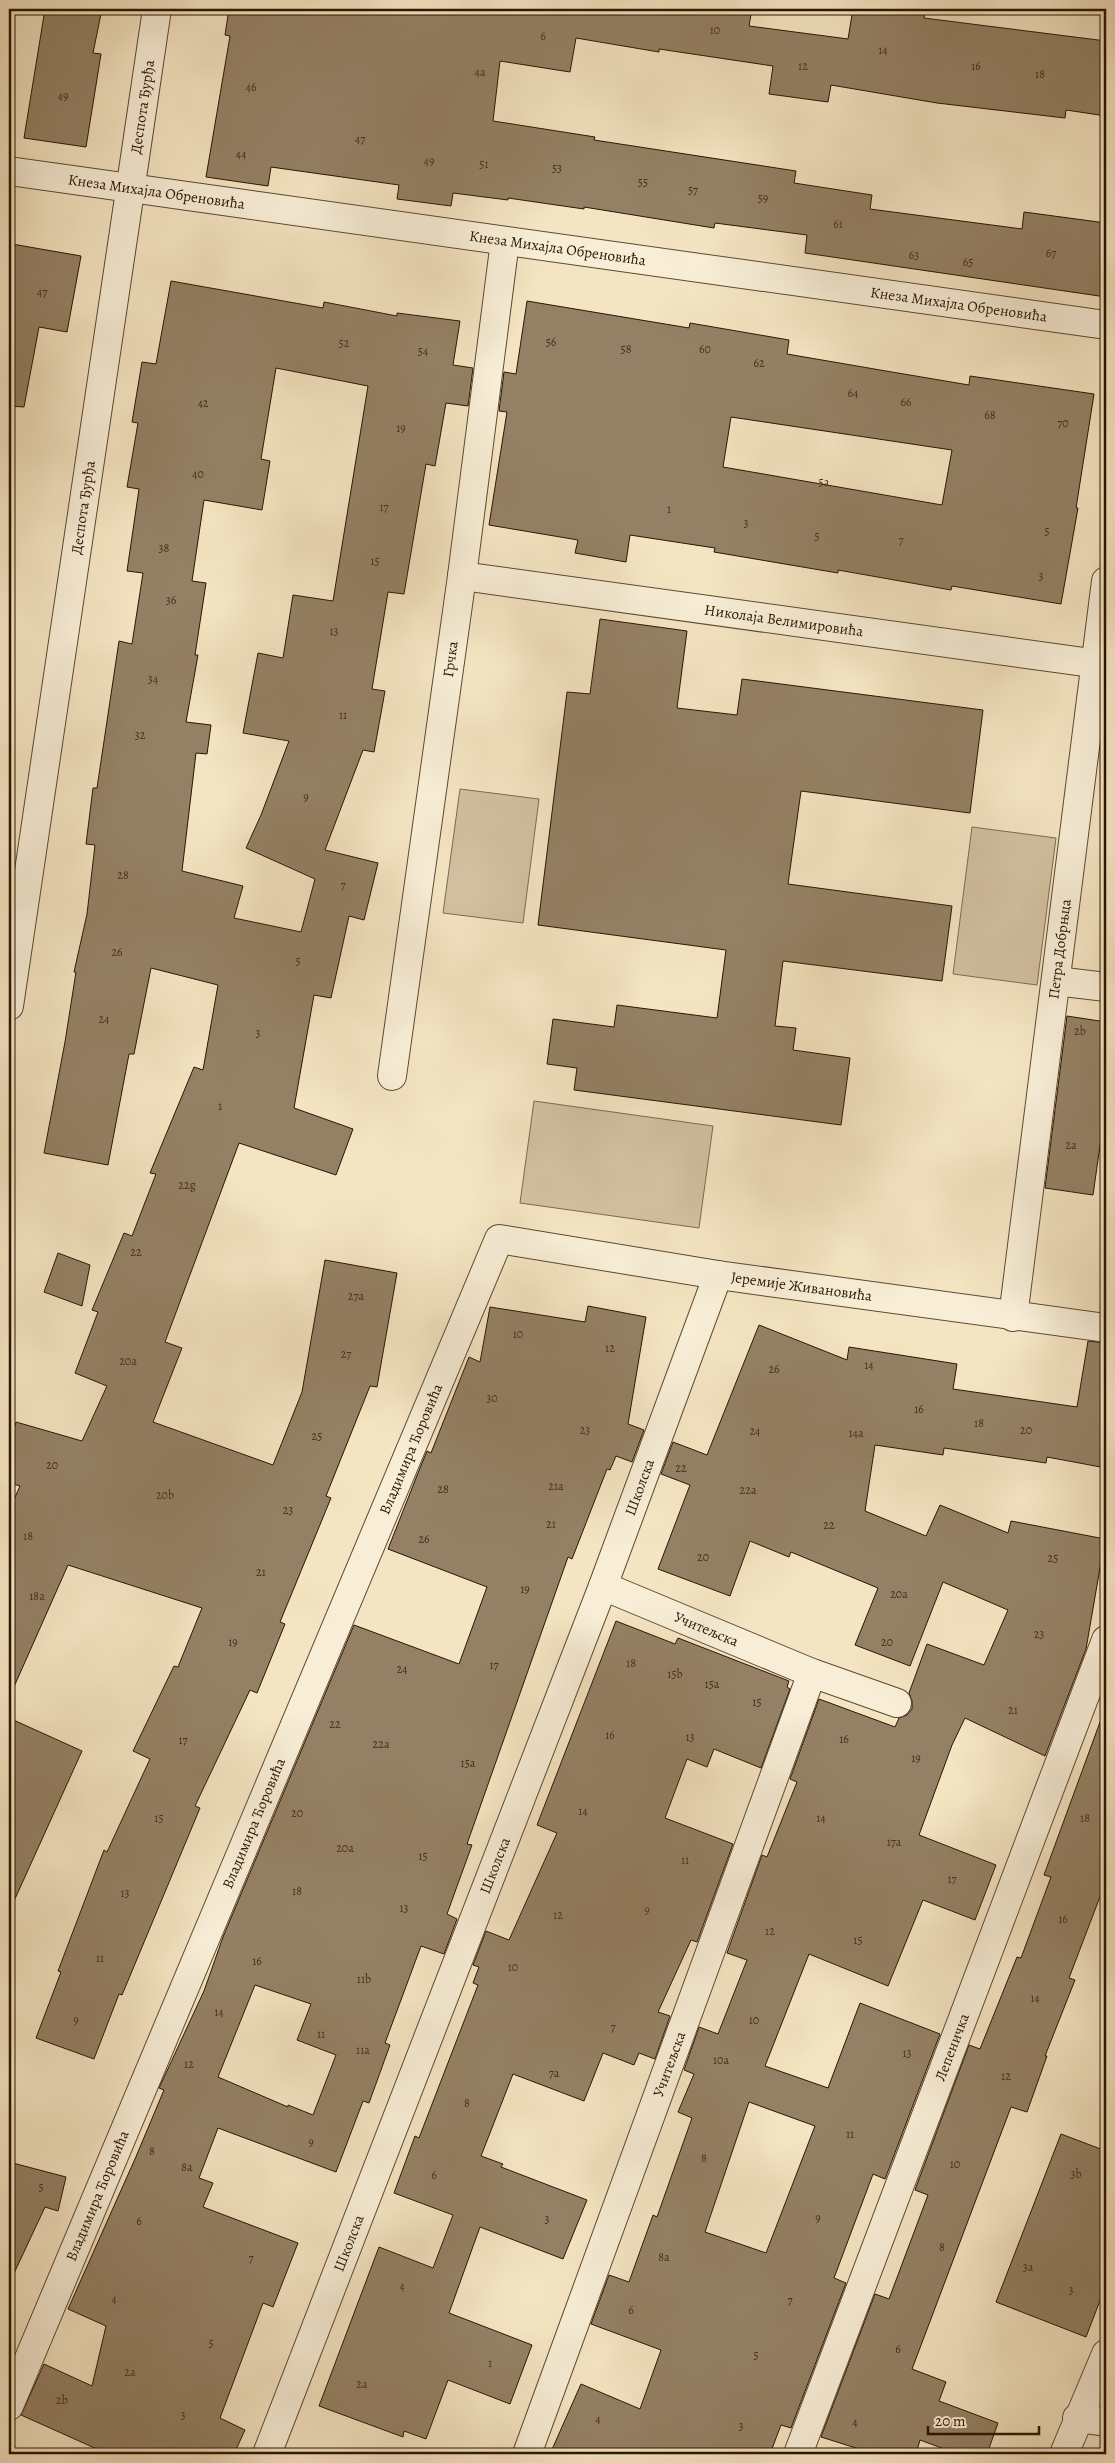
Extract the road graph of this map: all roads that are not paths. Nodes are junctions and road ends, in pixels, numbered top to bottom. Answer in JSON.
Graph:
{"nodes":[{"id":1,"x":157,"y":9,"type":"edge"},
{"id":2,"x":9,"y":171,"type":"edge"},
{"id":3,"x":131,"y":187,"type":"junction"},
{"id":4,"x":505,"y":241,"type":"junction"},
{"id":5,"x":1106,"y":325,"type":"edge"},
{"id":6,"x":462,"y":576,"type":"junction"},
{"id":7,"x":1106,"y":581,"type":"edge"},
{"id":8,"x":1101,"y":664,"type":"edge"},
{"id":9,"x":1056,"y":981,"type":"junction"},
{"id":10,"x":1106,"y":987,"type":"edge"},
{"id":11,"x":9,"y":1006,"type":"edge"},
{"id":12,"x":392,"y":1076,"type":"dead end"},
{"id":13,"x":499,"y":1239,"type":"joint"},
{"id":14,"x":718,"y":1275,"type":"junction"},
{"id":15,"x":1013,"y":1317,"type":"junction"},
{"id":16,"x":1106,"y":1328,"type":"edge"},
{"id":17,"x":602,"y":1586,"type":"junction"},
{"id":18,"x":1106,"y":1640,"type":"edge"},
{"id":19,"x":812,"y":1673,"type":"junction"},
{"id":20,"x":897,"y":1703,"type":"dead end"},
{"id":21,"x":1106,"y":2354,"type":"edge"},
{"id":22,"x":9,"y":2406,"type":"edge"},
{"id":23,"x":1077,"y":2418,"type":"junction"},
{"id":24,"x":1106,"y":2422,"type":"edge"},
{"id":25,"x":267,"y":2454,"type":"edge"},
{"id":26,"x":527,"y":2454,"type":"edge"},
{"id":27,"x":798,"y":2454,"type":"edge"},
{"id":28,"x":1064,"y":2454,"type":"edge"}],
"edges":[{"from":1,"to":3,"type":"street","name":"Деспота Ђурђа"},
{"from":2,"to":3,"type":"street","name":"Кнеза Михајла Обреновића"},
{"from":3,"to":4,"type":"street","name":"Кнеза Михајла Обреновића"},
{"from":3,"to":11,"type":"street","name":"Деспота Ђурђа"},
{"from":4,"to":5,"type":"street","name":"Кнеза Михајла Обреновића"},
{"from":4,"to":6,"type":"street","name":"Грчка"},
{"from":6,"to":8,"type":"street","name":"Николаја Велимировића"},
{"from":6,"to":12,"type":"street","name":"Грчка"},
{"from":7,"to":8,"type":"street","name":"Петра Добрњца"},
{"from":8,"to":9,"type":"street","name":"Петра Добрњца"},
{"from":9,"to":10,"type":"street"},
{"from":9,"to":15,"type":"street","name":"Петра Добрњца"},
{"from":13,"to":14,"type":"street","name":"Јеремије Живановића"},
{"from":13,"to":22,"type":"street","name":"Владимира Ћоровића"},
{"from":14,"to":15,"type":"street","name":"Јеремије Живановића"},
{"from":14,"to":17,"type":"street","name":"Школска"},
{"from":15,"to":16,"type":"street","name":"Јеремије Живановића"},
{"from":17,"to":19,"type":"street","name":"Учитељска"},
{"from":17,"to":25,"type":"street","name":"Школска"},
{"from":18,"to":27,"type":"street","name":"Лепеничка"},
{"from":19,"to":20,"type":"street","name":"Учитељска"},
{"from":19,"to":26,"type":"street","name":"Учитељска"},
{"from":21,"to":23,"type":"street"},
{"from":23,"to":24,"type":"street"},
{"from":23,"to":28,"type":"street"}]}
